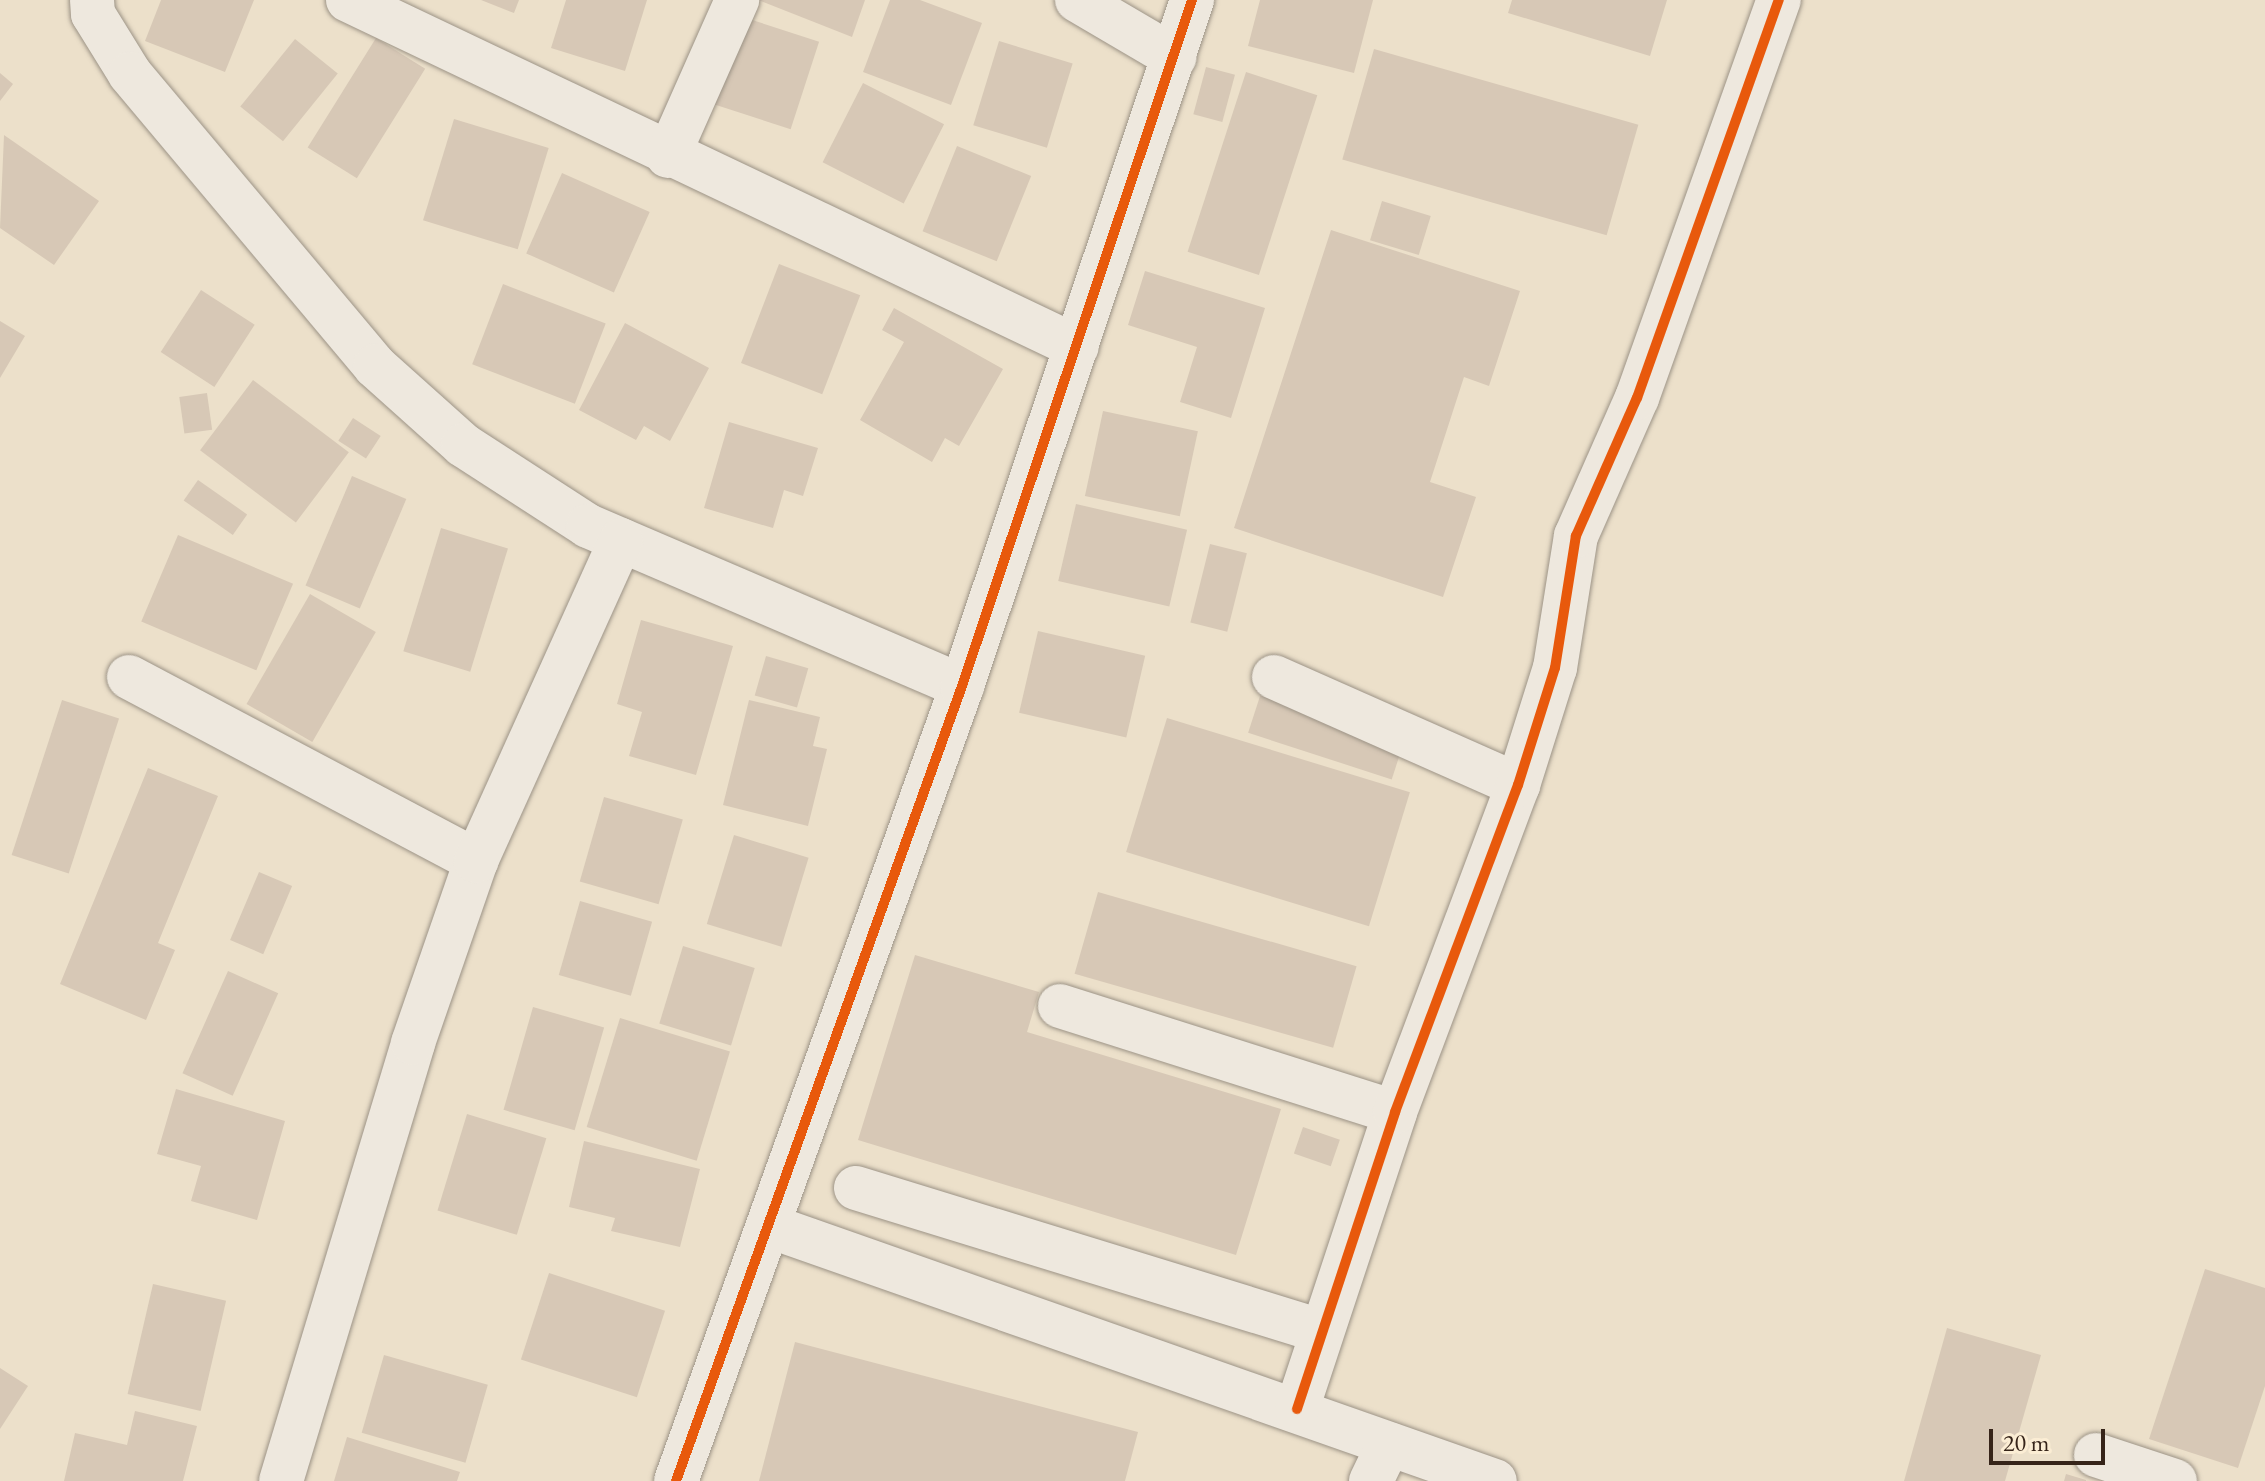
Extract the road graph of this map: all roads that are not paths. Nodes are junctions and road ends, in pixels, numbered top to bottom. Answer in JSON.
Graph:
{"nodes":[{"id":1,"x":92,"y":0,"type":"edge"},
{"id":2,"x":348,"y":0,"type":"edge"},
{"id":3,"x":737,"y":0,"type":"edge"},
{"id":4,"x":1077,"y":0,"type":"edge"},
{"id":5,"x":1192,"y":0,"type":"edge"},
{"id":6,"x":1779,"y":0,"type":"edge"},
{"id":7,"x":1174,"y":57,"type":"junction"},
{"id":8,"x":668,"y":156,"type":"junction"},
{"id":9,"x":1077,"y":347,"type":"junction"},
{"id":10,"x":621,"y":540,"type":"junction"},
{"id":11,"x":129,"y":677,"type":"dead end"},
{"id":12,"x":1274,"y":677,"type":"dead end"},
{"id":13,"x":962,"y":686,"type":"junction"},
{"id":14,"x":1518,"y":785,"type":"junction"},
{"id":15,"x":476,"y":861,"type":"junction"},
{"id":16,"x":1060,"y":1006,"type":"dead end"},
{"id":17,"x":1395,"y":1112,"type":"junction"},
{"id":18,"x":856,"y":1188,"type":"dead end"},
{"id":19,"x":772,"y":1227,"type":"junction"},
{"id":20,"x":1321,"y":1331,"type":"junction"},
{"id":21,"x":1297,"y":1409,"type":"junction"},
{"id":22,"x":2096,"y":1455,"type":"dead end"},
{"id":23,"x":1380,"y":1462,"type":"edge"},
{"id":24,"x":281,"y":1481,"type":"edge"},
{"id":25,"x":676,"y":1481,"type":"edge"},
{"id":26,"x":1495,"y":1481,"type":"edge"},
{"id":27,"x":2175,"y":1481,"type":"edge"}],
"edges":[{"from":1,"to":10,"type":"street"},
{"from":2,"to":8,"type":"street"},
{"from":3,"to":8,"type":"street"},
{"from":4,"to":7,"type":"street"},
{"from":5,"to":7,"type":"street"},
{"from":6,"to":14,"type":"street"},
{"from":7,"to":9,"type":"street"},
{"from":8,"to":9,"type":"street"},
{"from":9,"to":13,"type":"street"},
{"from":10,"to":13,"type":"street"},
{"from":10,"to":15,"type":"street"},
{"from":11,"to":15,"type":"street"},
{"from":12,"to":14,"type":"street"},
{"from":13,"to":19,"type":"street"},
{"from":14,"to":17,"type":"street"},
{"from":15,"to":24,"type":"street"},
{"from":16,"to":17,"type":"street"},
{"from":17,"to":20,"type":"street"},
{"from":18,"to":20,"type":"street"},
{"from":19,"to":21,"type":"street"},
{"from":19,"to":25,"type":"street"},
{"from":20,"to":21,"type":"street"},
{"from":21,"to":23,"type":"street"},
{"from":22,"to":27,"type":"street"},
{"from":23,"to":26,"type":"street"}]}
